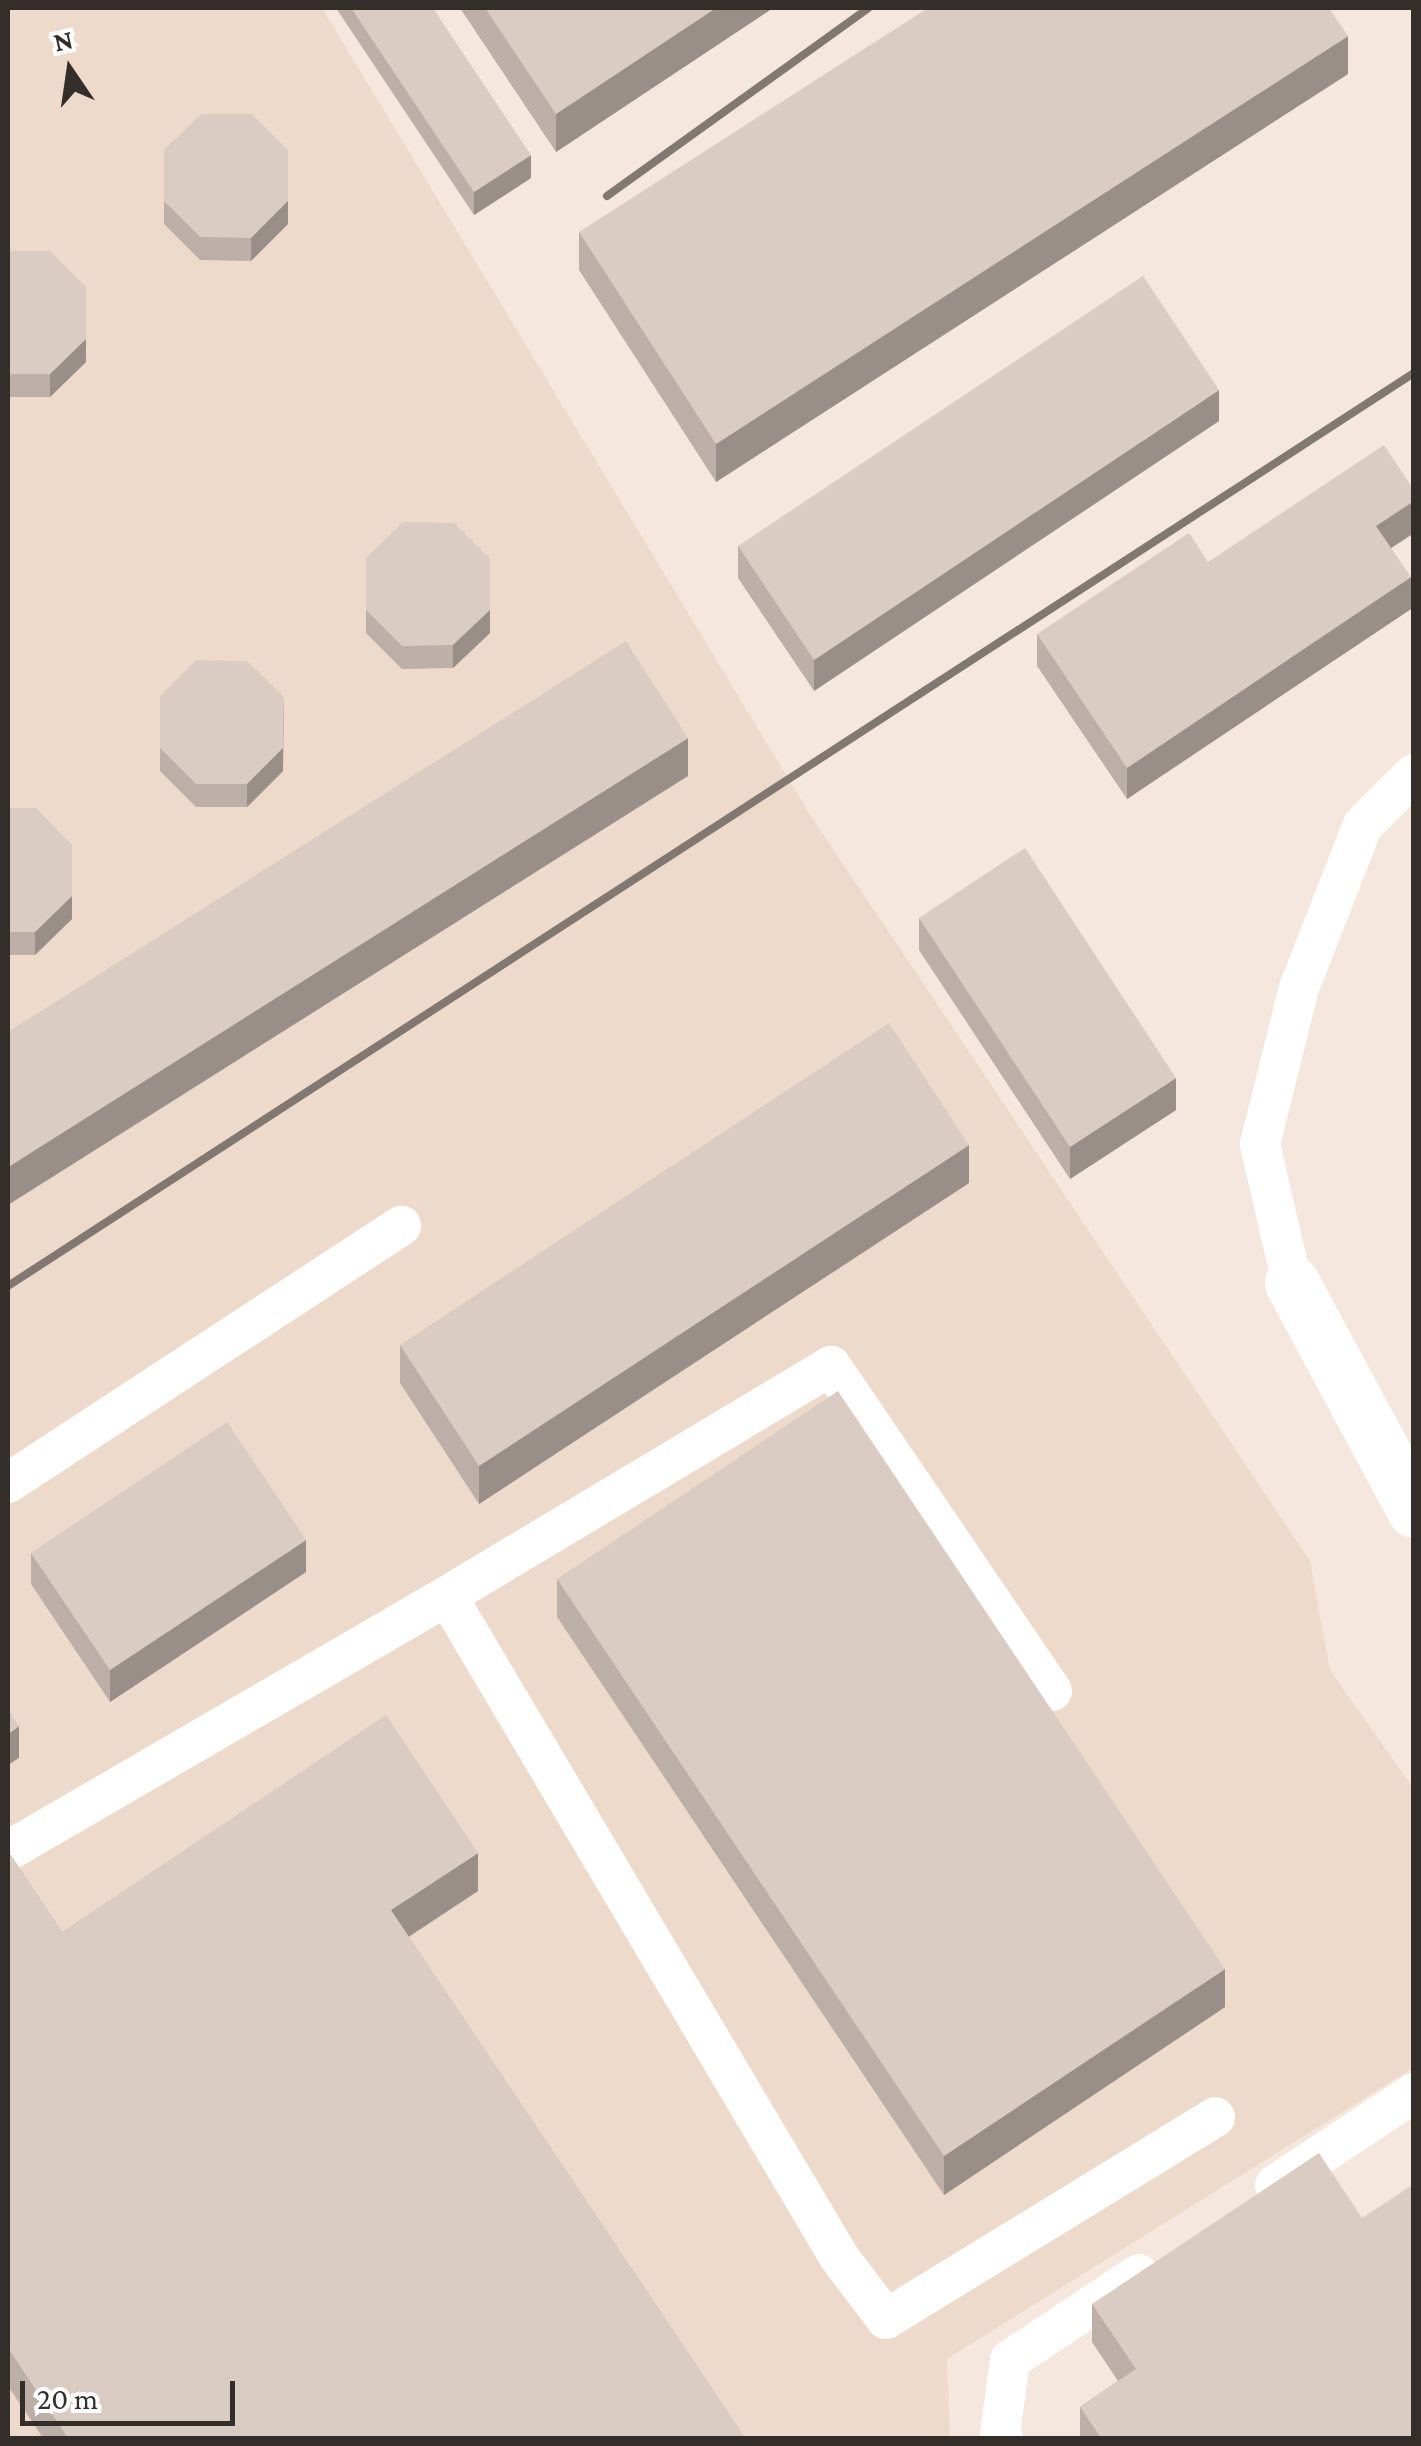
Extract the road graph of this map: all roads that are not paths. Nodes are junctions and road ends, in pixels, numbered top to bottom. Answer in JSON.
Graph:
{"nodes":[{"id":1,"x":1414,"y":774,"type":"edge"},
{"id":2,"x":401,"y":1226,"type":"dead end"},
{"id":3,"x":1292,"y":1283,"type":"joint"},
{"id":4,"x":8,"y":1483,"type":"edge"},
{"id":5,"x":1414,"y":1510,"type":"edge"},
{"id":6,"x":447,"y":1596,"type":"junction"},
{"id":7,"x":1052,"y":1690,"type":"dead end"},
{"id":8,"x":8,"y":1851,"type":"edge"},
{"id":9,"x":1414,"y":2093,"type":"edge"},
{"id":10,"x":1215,"y":2117,"type":"dead end"},
{"id":11,"x":1236,"y":2210,"type":"edge"},
{"id":12,"x":1171,"y":2253,"type":"edge"},
{"id":13,"x":1003,"y":2438,"type":"edge"}],
"edges":[{"from":1,"to":3,"type":"lane"},
{"from":2,"to":4,"type":"lane"},
{"from":3,"to":5,"type":"street"},
{"from":6,"to":7,"type":"lane"},
{"from":6,"to":8,"type":"lane"},
{"from":6,"to":10,"type":"lane"},
{"from":9,"to":11,"type":"lane"},
{"from":12,"to":13,"type":"lane"}]}
